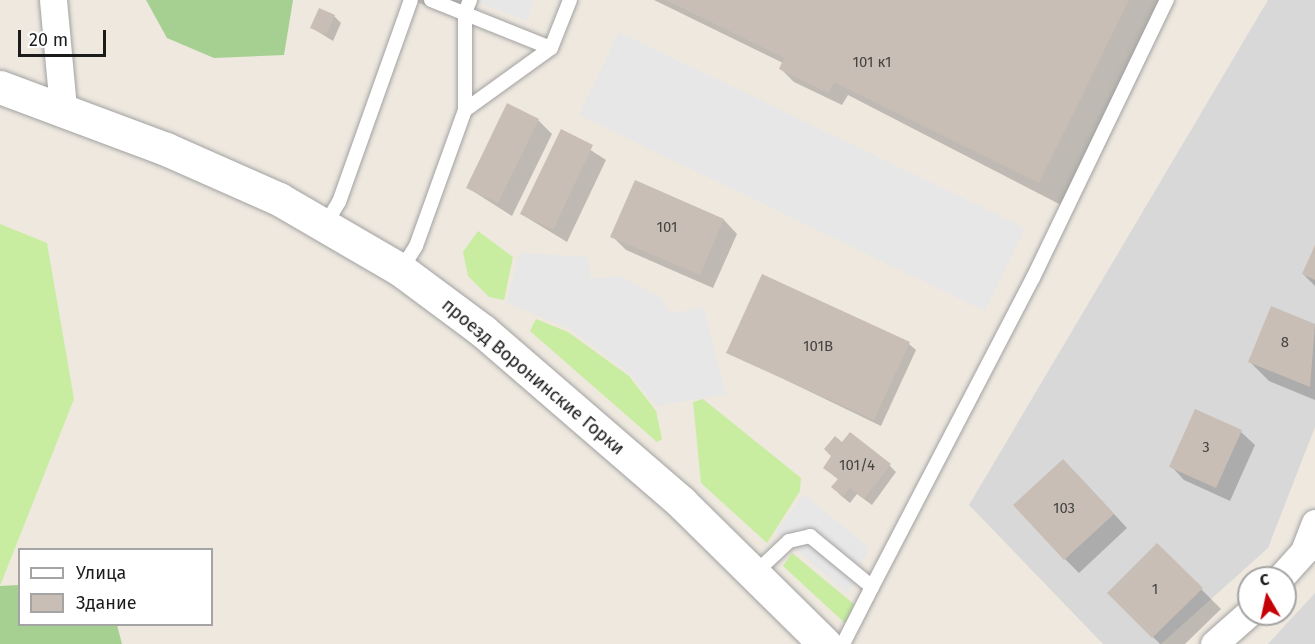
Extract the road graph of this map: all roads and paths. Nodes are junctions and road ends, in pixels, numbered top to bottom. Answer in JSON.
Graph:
{"nodes":[{"id":1,"x":53,"y":0,"type":"edge"},
{"id":2,"x":411,"y":0,"type":"edge"},
{"id":3,"x":431,"y":0,"type":"edge"},
{"id":4,"x":570,"y":0,"type":"edge"},
{"id":5,"x":1167,"y":0,"type":"edge"},
{"id":6,"x":468,"y":6,"type":"edge"},
{"id":7,"x":551,"y":48,"type":"junction"},
{"id":8,"x":0,"y":87,"type":"edge"},
{"id":9,"x":63,"y":108,"type":"junction"},
{"id":10,"x":465,"y":110,"type":"junction"},
{"id":11,"x":325,"y":225,"type":"junction"},
{"id":12,"x":401,"y":270,"type":"junction"},
{"id":13,"x":1315,"y":523,"type":"edge"},
{"id":14,"x":1310,"y":554,"type":"edge"},
{"id":15,"x":1296,"y":566,"type":"edge"},
{"id":16,"x":753,"y":574,"type":"junction"},
{"id":17,"x":872,"y":587,"type":"junction"},
{"id":18,"x":1237,"y":624,"type":"edge"},
{"id":19,"x":825,"y":644,"type":"edge"},
{"id":20,"x":843,"y":644,"type":"edge"},
{"id":21,"x":1214,"y":644,"type":"edge"}],
"edges":[{"from":1,"to":9,"type":"street"},
{"from":2,"to":11,"type":"lane"},
{"from":3,"to":6,"type":"lane"},
{"from":4,"to":7,"type":"lane"},
{"from":5,"to":17,"type":"lane"},
{"from":6,"to":7,"type":"lane"},
{"from":6,"to":10,"type":"lane"},
{"from":7,"to":10,"type":"lane"},
{"from":8,"to":9,"type":"street","name":"проезд Воронинские Горки"},
{"from":9,"to":11,"type":"street","name":"проезд Воронинские Горки"},
{"from":10,"to":12,"type":"lane"},
{"from":11,"to":12,"type":"street","name":"проезд Воронинские Горки"},
{"from":12,"to":16,"type":"street","name":"проезд Воронинские Горки"},
{"from":13,"to":14,"type":"street"},
{"from":14,"to":15,"type":"street"},
{"from":16,"to":17,"type":"lane"},
{"from":16,"to":19,"type":"street","name":"проезд Воронинские Горки"},
{"from":17,"to":20,"type":"lane"},
{"from":18,"to":21,"type":"street"}]}
